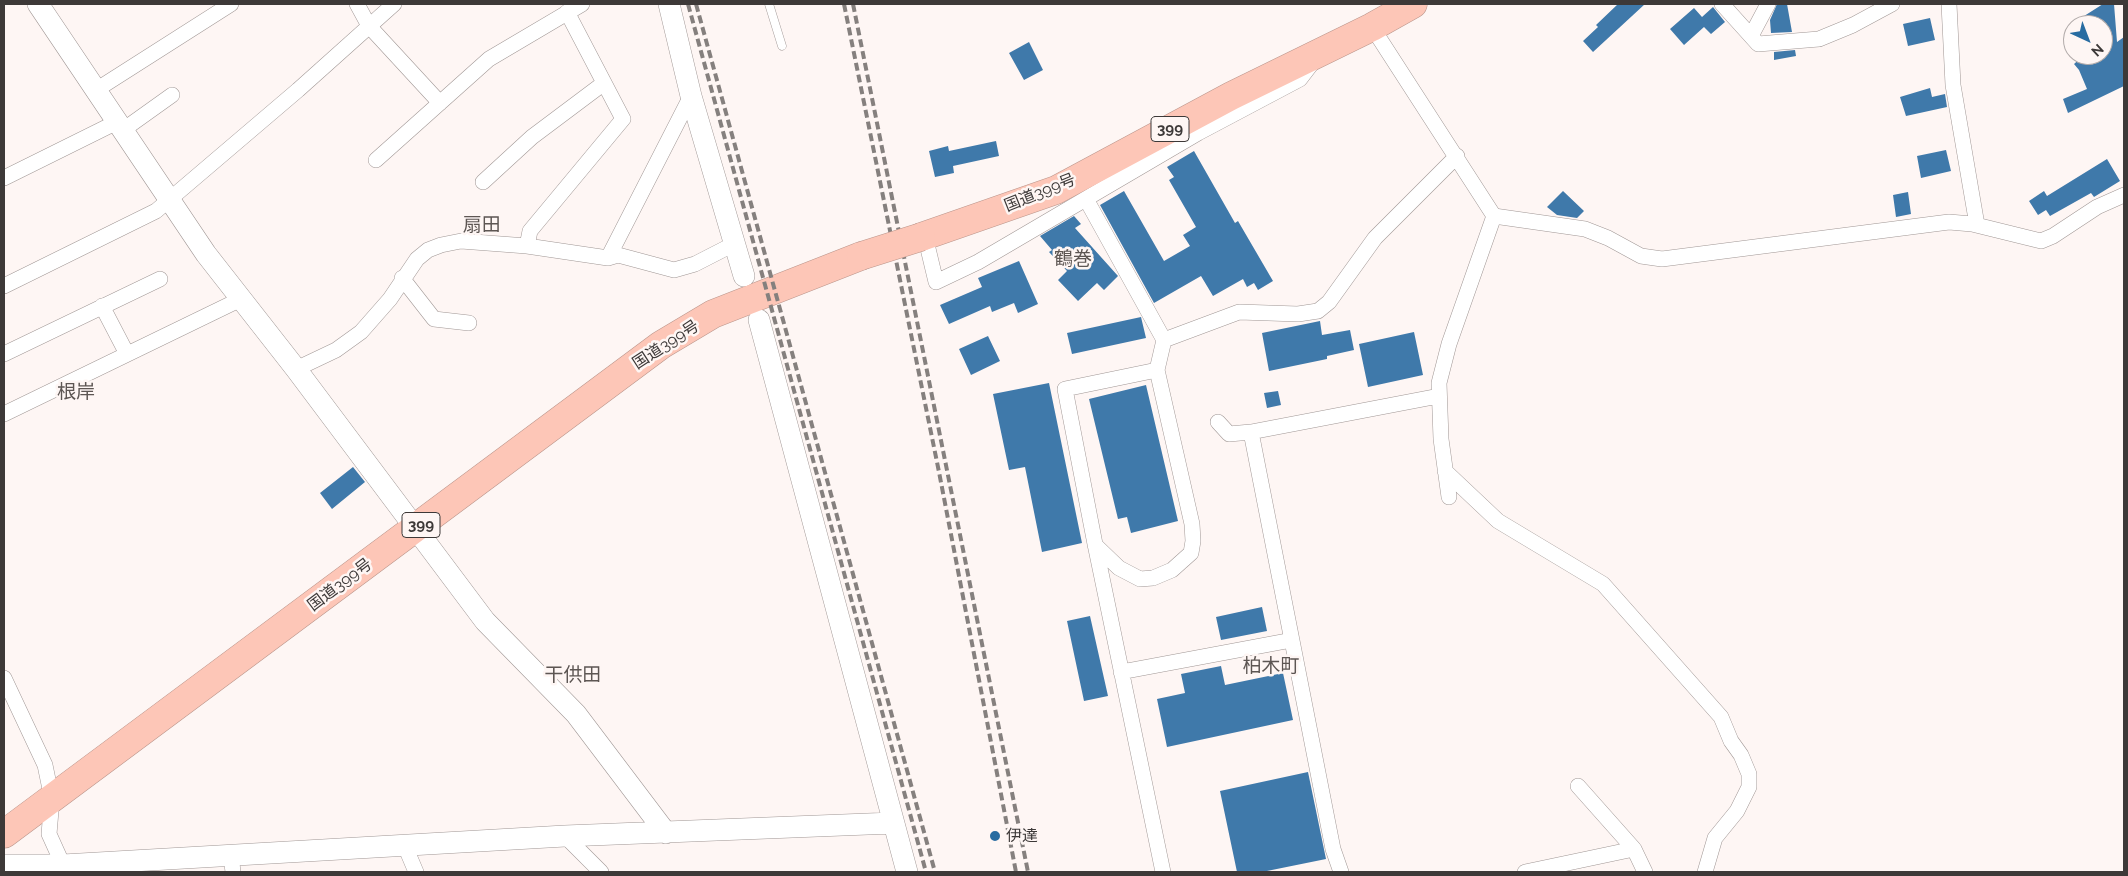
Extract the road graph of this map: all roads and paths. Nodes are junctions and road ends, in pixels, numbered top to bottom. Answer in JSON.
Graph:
{"nodes":[{"id":1,"x":38,"y":4,"type":"edge"},
{"id":2,"x":231,"y":4,"type":"edge"},
{"id":3,"x":357,"y":4,"type":"edge"},
{"id":4,"x":394,"y":4,"type":"edge"},
{"id":5,"x":582,"y":4,"type":"edge"},
{"id":6,"x":669,"y":4,"type":"edge"},
{"id":7,"x":769,"y":4,"type":"edge"},
{"id":8,"x":1413,"y":4,"type":"edge"},
{"id":9,"x":1722,"y":4,"type":"edge"},
{"id":10,"x":1768,"y":4,"type":"edge"},
{"id":11,"x":1892,"y":4,"type":"edge"},
{"id":12,"x":1949,"y":4,"type":"edge"},
{"id":13,"x":567,"y":12,"type":"junction"},
{"id":14,"x":369,"y":26,"type":"junction"},
{"id":15,"x":1372,"y":27,"type":"junction"},
{"id":16,"x":1751,"y":36,"type":"junction"},
{"id":17,"x":782,"y":46,"type":"dead end"},
{"id":18,"x":1322,"y":51,"type":"junction"},
{"id":19,"x":604,"y":83,"type":"junction"},
{"id":20,"x":96,"y":90,"type":"junction"},
{"id":21,"x":172,"y":95,"type":"dead end"},
{"id":22,"x":691,"y":96,"type":"junction"},
{"id":23,"x":440,"y":103,"type":"junction"},
{"id":24,"x":120,"y":126,"type":"junction"},
{"id":25,"x":1457,"y":156,"type":"junction"},
{"id":26,"x":376,"y":160,"type":"dead end"},
{"id":27,"x":4,"y":178,"type":"edge"},
{"id":28,"x":483,"y":182,"type":"dead end"},
{"id":29,"x":2124,"y":195,"type":"edge"},
{"id":30,"x":169,"y":199,"type":"junction"},
{"id":31,"x":1086,"y":199,"type":"junction"},
{"id":32,"x":1494,"y":216,"type":"junction"},
{"id":33,"x":1976,"y":225,"type":"junction"},
{"id":34,"x":923,"y":237,"type":"junction"},
{"id":35,"x":734,"y":244,"type":"junction"},
{"id":36,"x":527,"y":246,"type":"junction"},
{"id":37,"x":608,"y":258,"type":"junction"},
{"id":38,"x":744,"y":276,"type":"dead end"},
{"id":39,"x":160,"y":278,"type":"dead end"},
{"id":40,"x":402,"y":278,"type":"junction"},
{"id":41,"x":4,"y":286,"type":"edge"},
{"id":42,"x":241,"y":299,"type":"junction"},
{"id":43,"x":102,"y":306,"type":"junction"},
{"id":44,"x":759,"y":320,"type":"dead end"},
{"id":45,"x":469,"y":323,"type":"dead end"},
{"id":46,"x":1164,"y":340,"type":"junction"},
{"id":47,"x":4,"y":354,"type":"edge"},
{"id":48,"x":127,"y":354,"type":"junction"},
{"id":49,"x":296,"y":370,"type":"junction"},
{"id":50,"x":1157,"y":370,"type":"junction"},
{"id":51,"x":1439,"y":396,"type":"junction"},
{"id":52,"x":4,"y":414,"type":"edge"},
{"id":53,"x":1218,"y":422,"type":"dead end"},
{"id":54,"x":1251,"y":432,"type":"junction"},
{"id":55,"x":1445,"y":471,"type":"junction"},
{"id":56,"x":1449,"y":497,"type":"dead end"},
{"id":57,"x":417,"y":528,"type":"junction"},
{"id":58,"x":1095,"y":544,"type":"junction"},
{"id":59,"x":1292,"y":640,"type":"junction"},
{"id":60,"x":1121,"y":672,"type":"junction"},
{"id":61,"x":4,"y":678,"type":"edge"},
{"id":62,"x":1578,"y":786,"type":"dead end"},
{"id":63,"x":52,"y":799,"type":"junction"},
{"id":64,"x":893,"y":823,"type":"junction"},
{"id":65,"x":4,"y":834,"type":"edge"},
{"id":66,"x":666,"y":834,"type":"junction"},
{"id":67,"x":565,"y":836,"type":"junction"},
{"id":68,"x":405,"y":846,"type":"junction"},
{"id":69,"x":1634,"y":849,"type":"junction"},
{"id":70,"x":232,"y":864,"type":"edge"},
{"id":71,"x":4,"y":865,"type":"edge"},
{"id":72,"x":63,"y":865,"type":"junction"},
{"id":73,"x":416,"y":872,"type":"edge"},
{"id":74,"x":602,"y":872,"type":"edge"},
{"id":75,"x":907,"y":872,"type":"edge"},
{"id":76,"x":1163,"y":872,"type":"edge"},
{"id":77,"x":1341,"y":872,"type":"edge"},
{"id":78,"x":1525,"y":872,"type":"edge"},
{"id":79,"x":1645,"y":872,"type":"edge"},
{"id":80,"x":1705,"y":872,"type":"edge"}],
"edges":[{"from":1,"to":20,"type":"street"},
{"from":2,"to":20,"type":"street"},
{"from":3,"to":14,"type":"street"},
{"from":4,"to":14,"type":"street"},
{"from":5,"to":13,"type":"street"},
{"from":6,"to":22,"type":"street"},
{"from":7,"to":17,"type":"lane"},
{"from":8,"to":15,"type":"highway","name":"国道399号","number":"399"},
{"from":9,"to":16,"type":"street"},
{"from":10,"to":16,"type":"street"},
{"from":11,"to":16,"type":"street"},
{"from":12,"to":33,"type":"street"},
{"from":13,"to":19,"type":"street"},
{"from":13,"to":23,"type":"street"},
{"from":14,"to":23,"type":"street"},
{"from":14,"to":30,"type":"street"},
{"from":15,"to":18,"type":"highway","name":"国道399号","number":"399"},
{"from":15,"to":25,"type":"street"},
{"from":18,"to":31,"type":"street"},
{"from":18,"to":34,"type":"highway","name":"国道399号","number":"399"},
{"from":19,"to":28,"type":"street"},
{"from":19,"to":36,"type":"street"},
{"from":20,"to":24,"type":"street"},
{"from":21,"to":24,"type":"street"},
{"from":22,"to":35,"type":"street"},
{"from":22,"to":37,"type":"street"},
{"from":23,"to":26,"type":"street"},
{"from":24,"to":27,"type":"street"},
{"from":24,"to":30,"type":"street"},
{"from":25,"to":32,"type":"street"},
{"from":25,"to":46,"type":"street"},
{"from":29,"to":33,"type":"street"},
{"from":30,"to":41,"type":"street"},
{"from":30,"to":42,"type":"street"},
{"from":31,"to":34,"type":"street"},
{"from":31,"to":46,"type":"street"},
{"from":32,"to":33,"type":"street"},
{"from":32,"to":51,"type":"street"},
{"from":34,"to":57,"type":"highway","name":"国道399号","number":"399","bridge":true},
{"from":35,"to":37,"type":"street"},
{"from":35,"to":38,"type":"street"},
{"from":36,"to":37,"type":"street"},
{"from":36,"to":40,"type":"street"},
{"from":39,"to":43,"type":"street"},
{"from":40,"to":45,"type":"street"},
{"from":40,"to":49,"type":"street"},
{"from":42,"to":48,"type":"street"},
{"from":42,"to":49,"type":"street"},
{"from":43,"to":47,"type":"street"},
{"from":43,"to":48,"type":"street"},
{"from":44,"to":64,"type":"street"},
{"from":46,"to":50,"type":"street"},
{"from":48,"to":52,"type":"street"},
{"from":49,"to":57,"type":"street"},
{"from":50,"to":58,"type":"street"},
{"from":50,"to":58,"type":"street"},
{"from":51,"to":54,"type":"street"},
{"from":51,"to":55,"type":"street"},
{"from":53,"to":54,"type":"street"},
{"from":54,"to":59,"type":"street"},
{"from":55,"to":56,"type":"street"},
{"from":55,"to":80,"type":"street"},
{"from":57,"to":63,"type":"highway","name":"国道399号","number":"399"},
{"from":57,"to":66,"type":"street"},
{"from":58,"to":60,"type":"street"},
{"from":59,"to":60,"type":"street"},
{"from":59,"to":77,"type":"street"},
{"from":60,"to":76,"type":"street"},
{"from":61,"to":63,"type":"street"},
{"from":62,"to":69,"type":"street"},
{"from":63,"to":65,"type":"highway","name":"国道399号","number":"399"},
{"from":63,"to":72,"type":"street"},
{"from":64,"to":66,"type":"street"},
{"from":64,"to":75,"type":"street"},
{"from":66,"to":67,"type":"street"},
{"from":67,"to":68,"type":"street"},
{"from":67,"to":74,"type":"street"},
{"from":68,"to":70,"type":"street"},
{"from":68,"to":73,"type":"street"},
{"from":69,"to":78,"type":"street"},
{"from":69,"to":79,"type":"street"},
{"from":70,"to":72,"type":"street"},
{"from":71,"to":72,"type":"street"}]}
